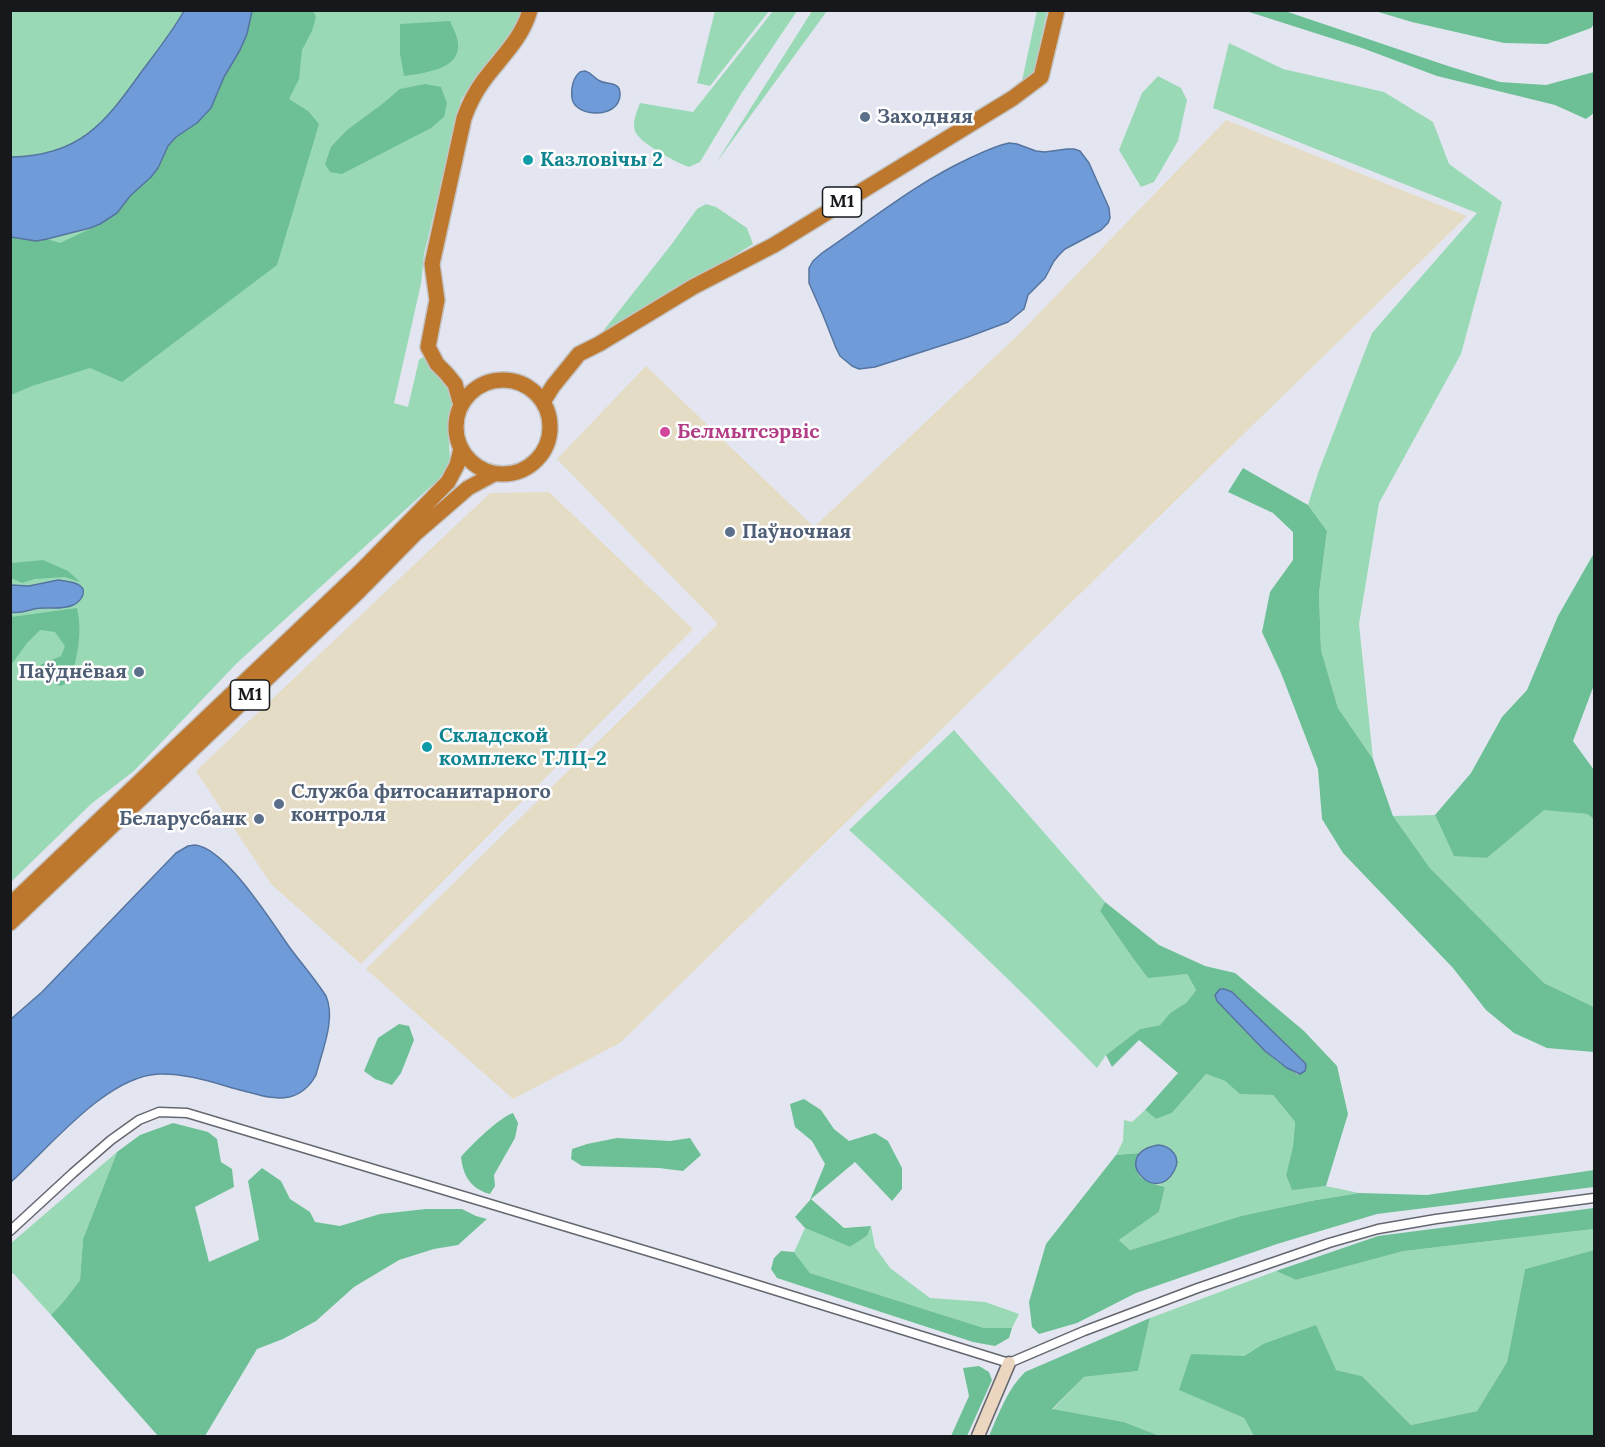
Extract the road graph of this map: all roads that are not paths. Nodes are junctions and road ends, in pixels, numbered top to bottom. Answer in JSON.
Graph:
{"nodes":[{"id":1,"x":531,"y":10,"type":"edge"},
{"id":2,"x":1057,"y":10,"type":"edge"},
{"id":3,"x":543,"y":402,"type":"junction"},
{"id":4,"x":461,"y":405,"type":"junction"},
{"id":5,"x":461,"y":449,"type":"junction"},
{"id":6,"x":494,"y":474,"type":"junction"},
{"id":7,"x":10,"y":905,"type":"edge"},
{"id":8,"x":10,"y":922,"type":"edge"},
{"id":9,"x":1594,"y":1198,"type":"edge"},
{"id":10,"x":10,"y":1231,"type":"edge"},
{"id":11,"x":1009,"y":1363,"type":"junction"},
{"id":12,"x":978,"y":1437,"type":"edge"}],
"edges":[{"from":1,"to":4,"type":"highway"},
{"from":2,"to":3,"type":"highway","number":"М1"},
{"from":3,"to":4,"type":"highway"},
{"from":3,"to":6,"type":"highway","number":"М1"},
{"from":4,"to":5,"type":"highway"},
{"from":5,"to":6,"type":"highway"},
{"from":5,"to":7,"type":"highway","number":"М1"},
{"from":6,"to":8,"type":"highway","number":"М1"},
{"from":9,"to":11,"type":"street"},
{"from":10,"to":11,"type":"street"},
{"from":11,"to":12,"type":"street"}]}
